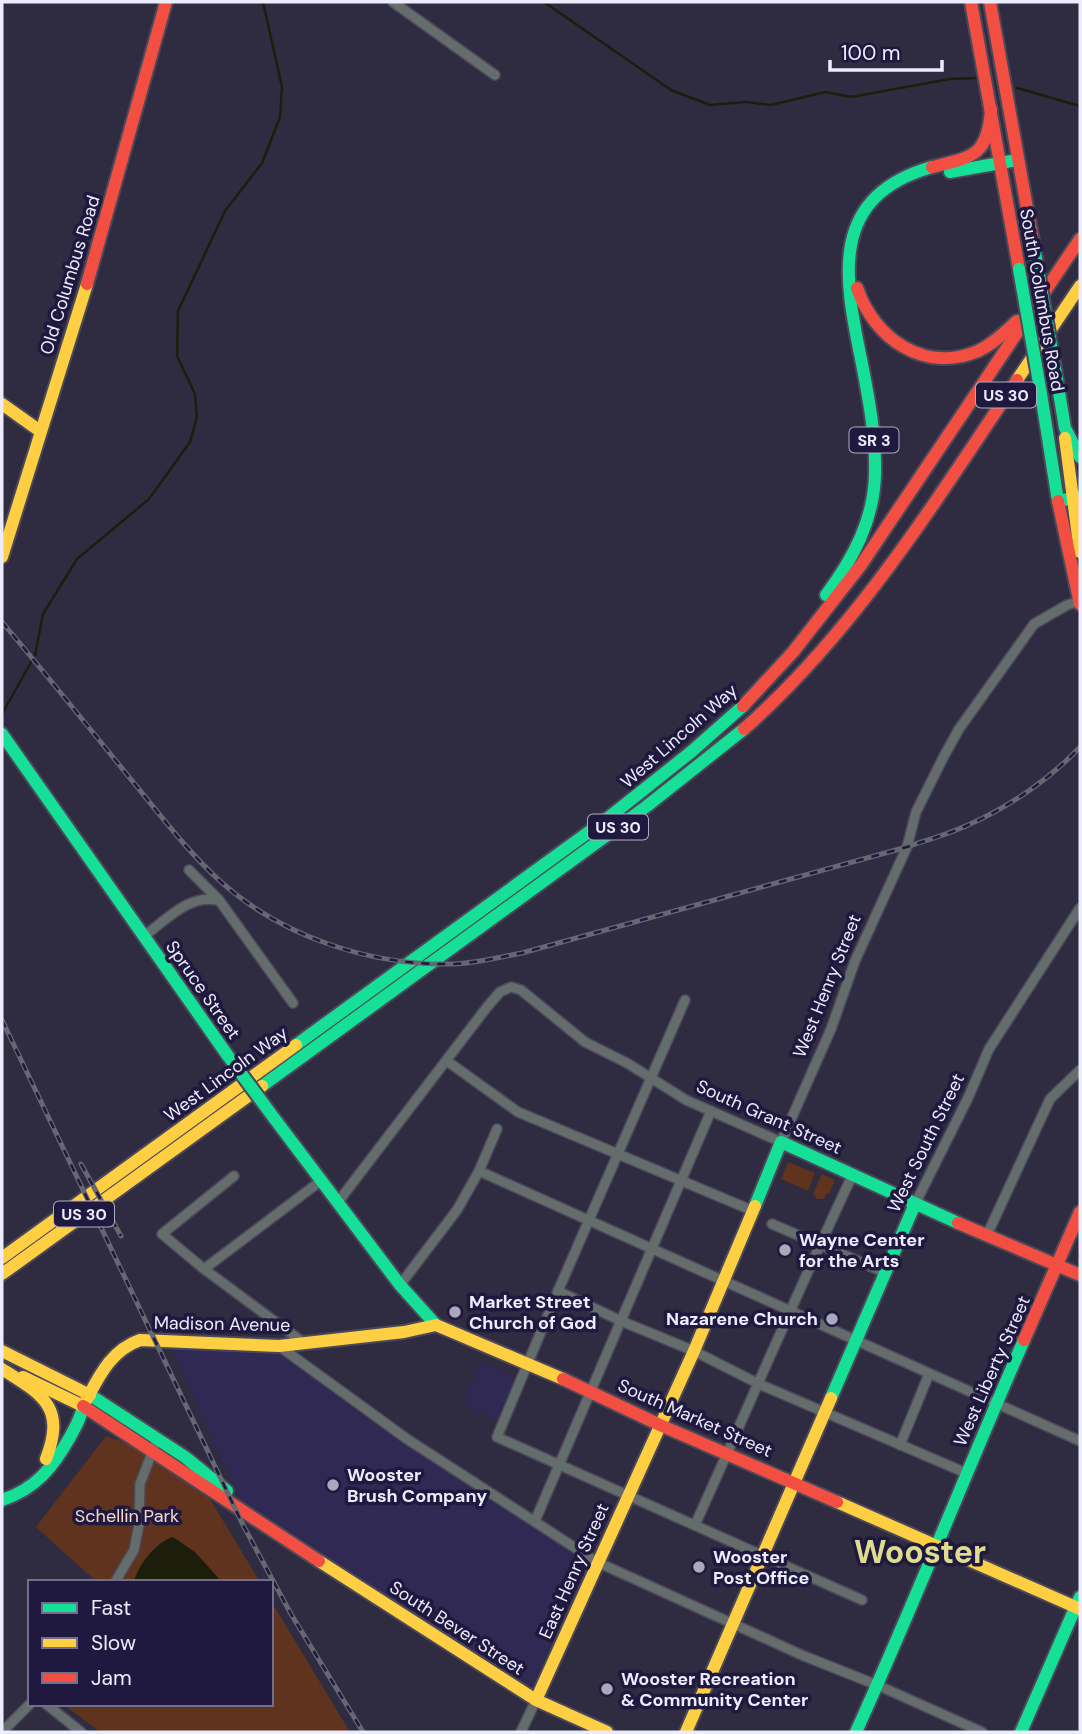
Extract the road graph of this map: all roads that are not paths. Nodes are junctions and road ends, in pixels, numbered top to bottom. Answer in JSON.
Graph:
{"nodes":[{"id":1,"x":166,"y":2,"type":"edge"},
{"id":2,"x":393,"y":2,"type":"edge"},
{"id":3,"x":971,"y":2,"type":"edge"},
{"id":4,"x":990,"y":2,"type":"edge"},
{"id":5,"x":495,"y":75,"type":"dead end"},
{"id":6,"x":990,"y":109,"type":"junction"},
{"id":7,"x":1017,"y":157,"type":"junction"},
{"id":8,"x":1000,"y":159,"type":"junction"},
{"id":9,"x":960,"y":162,"type":"junction"},
{"id":10,"x":1080,"y":230,"type":"edge"},
{"id":11,"x":1080,"y":239,"type":"edge"},
{"id":12,"x":1080,"y":286,"type":"edge"},
{"id":13,"x":1080,"y":308,"type":"edge"},
{"id":14,"x":2,"y":404,"type":"edge"},
{"id":15,"x":1063,"y":425,"type":"junction"},
{"id":16,"x":40,"y":431,"type":"junction"},
{"id":17,"x":1080,"y":457,"type":"edge"},
{"id":18,"x":1077,"y":494,"type":"edge"},
{"id":19,"x":1057,"y":498,"type":"junction"},
{"id":20,"x":932,"y":505,"type":"junction"},
{"id":21,"x":1080,"y":552,"type":"edge"},
{"id":22,"x":2,"y":557,"type":"edge"},
{"id":23,"x":1080,"y":602,"type":"edge"},
{"id":24,"x":2,"y":734,"type":"edge"},
{"id":25,"x":662,"y":777,"type":"junction"},
{"id":26,"x":189,"y":870,"type":"dead end"},
{"id":27,"x":219,"y":900,"type":"junction"},
{"id":28,"x":1080,"y":908,"type":"edge"},
{"id":29,"x":144,"y":936,"type":"junction"},
{"id":30,"x":685,"y":1000,"type":"dead end"},
{"id":31,"x":293,"y":1003,"type":"dead end"},
{"id":32,"x":447,"y":1061,"type":"junction"},
{"id":33,"x":1080,"y":1070,"type":"edge"},
{"id":34,"x":652,"y":1078,"type":"junction"},
{"id":35,"x":711,"y":1111,"type":"junction"},
{"id":36,"x":497,"y":1129,"type":"dead end"},
{"id":37,"x":781,"y":1142,"type":"junction"},
{"id":38,"x":617,"y":1153,"type":"junction"},
{"id":39,"x":167,"y":1155,"type":"junction"},
{"id":40,"x":479,"y":1171,"type":"junction"},
{"id":41,"x":853,"y":1174,"type":"junction"},
{"id":42,"x":234,"y":1176,"type":"dead end"},
{"id":43,"x":323,"y":1180,"type":"junction"},
{"id":44,"x":681,"y":1180,"type":"junction"},
{"id":45,"x":338,"y":1202,"type":"junction"},
{"id":46,"x":915,"y":1204,"type":"junction"},
{"id":47,"x":751,"y":1210,"type":"junction"},
{"id":48,"x":1080,"y":1212,"type":"edge"},
{"id":49,"x":588,"y":1220,"type":"junction"},
{"id":50,"x":772,"y":1224,"type":"dead end"},
{"id":51,"x":987,"y":1235,"type":"junction"},
{"id":52,"x":819,"y":1245,"type":"junction"},
{"id":53,"x":652,"y":1250,"type":"junction"},
{"id":54,"x":2,"y":1258,"type":"edge"},
{"id":55,"x":1057,"y":1265,"type":"junction"},
{"id":56,"x":204,"y":1269,"type":"junction"},
{"id":57,"x":886,"y":1273,"type":"junction"},
{"id":58,"x":2,"y":1274,"type":"edge"},
{"id":59,"x":1080,"y":1275,"type":"edge"},
{"id":60,"x":2,"y":1282,"type":"edge"},
{"id":61,"x":723,"y":1282,"type":"junction"},
{"id":62,"x":400,"y":1285,"type":"junction"},
{"id":63,"x":558,"y":1291,"type":"junction"},
{"id":64,"x":789,"y":1310,"type":"junction"},
{"id":65,"x":621,"y":1321,"type":"junction"},
{"id":66,"x":436,"y":1325,"type":"junction"},
{"id":67,"x":855,"y":1341,"type":"junction"},
{"id":68,"x":304,"y":1343,"type":"junction"},
{"id":69,"x":279,"y":1346,"type":"junction"},
{"id":70,"x":694,"y":1350,"type":"junction"},
{"id":71,"x":2,"y":1351,"type":"edge"},
{"id":72,"x":529,"y":1363,"type":"junction"},
{"id":73,"x":2,"y":1368,"type":"edge"},
{"id":74,"x":929,"y":1374,"type":"junction"},
{"id":75,"x":759,"y":1384,"type":"junction"},
{"id":76,"x":590,"y":1390,"type":"junction"},
{"id":77,"x":87,"y":1400,"type":"junction"},
{"id":78,"x":996,"y":1403,"type":"junction"},
{"id":79,"x":824,"y":1412,"type":"junction"},
{"id":80,"x":660,"y":1424,"type":"junction"},
{"id":81,"x":1080,"y":1441,"type":"edge"},
{"id":82,"x":156,"y":1445,"type":"junction"},
{"id":83,"x":900,"y":1445,"type":"junction"},
{"id":84,"x":728,"y":1453,"type":"junction"},
{"id":85,"x":43,"y":1465,"type":"junction"},
{"id":86,"x":559,"y":1466,"type":"junction"},
{"id":87,"x":966,"y":1473,"type":"junction"},
{"id":88,"x":794,"y":1482,"type":"junction"},
{"id":89,"x":2,"y":1492,"type":"edge"},
{"id":90,"x":628,"y":1494,"type":"junction"},
{"id":91,"x":2,"y":1500,"type":"edge"},
{"id":92,"x":535,"y":1521,"type":"junction"},
{"id":93,"x":695,"y":1525,"type":"junction"},
{"id":94,"x":939,"y":1545,"type":"junction"},
{"id":95,"x":761,"y":1556,"type":"junction"},
{"id":96,"x":597,"y":1562,"type":"junction"},
{"id":97,"x":116,"y":1580,"type":"edge"},
{"id":98,"x":862,"y":1600,"type":"dead end"},
{"id":99,"x":1079,"y":1604,"type":"edge"},
{"id":100,"x":733,"y":1624,"type":"junction"},
{"id":101,"x":877,"y":1685,"type":"junction"},
{"id":102,"x":536,"y":1700,"type":"junction"},
{"id":103,"x":28,"y":1706,"type":"edge"},
{"id":104,"x":48,"y":1706,"type":"edge"},
{"id":105,"x":2,"y":1732,"type":"edge"},
{"id":106,"x":81,"y":1732,"type":"edge"},
{"id":107,"x":522,"y":1732,"type":"edge"},
{"id":108,"x":607,"y":1732,"type":"edge"},
{"id":109,"x":686,"y":1732,"type":"edge"},
{"id":110,"x":856,"y":1732,"type":"edge"},
{"id":111,"x":982,"y":1732,"type":"edge"},
{"id":112,"x":1021,"y":1732,"type":"edge"}],
"edges":[{"from":1,"to":16,"type":"main road","name":"Old Columbus Road"},
{"from":2,"to":5,"type":"street"},
{"from":3,"to":6,"type":"main road","name":"South Columbus Road"},
{"from":4,"to":7,"type":"main road","name":"South Columbus Road"},
{"from":6,"to":8,"type":"main road","name":"South Columbus Road"},
{"from":6,"to":9,"type":"main road"},
{"from":7,"to":8,"type":"main road"},
{"from":7,"to":15,"type":"main road","name":"South Columbus Road","bridge":true},
{"from":8,"to":9,"type":"main road"},
{"from":8,"to":10,"type":"main road"},
{"from":8,"to":19,"type":"main road","name":"South Columbus Road","bridge":true},
{"from":9,"to":25,"type":"main road","number":"SR 3"},
{"from":11,"to":25,"type":"main road","name":"West Lincoln Way","number":"US 30"},
{"from":12,"to":20,"type":"main road","name":"West Lincoln Way","number":"US 30"},
{"from":13,"to":20,"type":"main road"},
{"from":14,"to":16,"type":"main road"},
{"from":15,"to":17,"type":"main road"},
{"from":15,"to":18,"type":"main road","name":"South Columbus Road"},
{"from":16,"to":22,"type":"main road","name":"Old Columbus Road"},
{"from":18,"to":19,"type":"main road"},
{"from":18,"to":21,"type":"main road","name":"South Columbus Road"},
{"from":19,"to":23,"type":"main road","name":"South Columbus Road"},
{"from":20,"to":39,"type":"main road","name":"West Lincoln Way","number":"US 30"},
{"from":23,"to":37,"type":"street","name":"West Henry Street"},
{"from":24,"to":29,"type":"main road","name":"Spruce Street"},
{"from":25,"to":54,"type":"main road","name":"West Lincoln Way","number":"US 30"},
{"from":26,"to":27,"type":"street"},
{"from":27,"to":29,"type":"street"},
{"from":27,"to":31,"type":"street"},
{"from":28,"to":46,"type":"street","name":"West South Street"},
{"from":29,"to":43,"type":"main road","name":"Spruce Street","bridge":true},
{"from":30,"to":34,"type":"street"},
{"from":32,"to":34,"type":"street","name":"South Grant Street"},
{"from":32,"to":38,"type":"street"},
{"from":32,"to":45,"type":"street","name":"South Grant Street"},
{"from":33,"to":51,"type":"street"},
{"from":34,"to":35,"type":"street","name":"South Grant Street"},
{"from":34,"to":38,"type":"street"},
{"from":35,"to":37,"type":"street","name":"South Grant Street"},
{"from":35,"to":44,"type":"street"},
{"from":36,"to":40,"type":"street"},
{"from":37,"to":41,"type":"main road","name":"South Grant Street"},
{"from":37,"to":47,"type":"main road","name":"West Henry Street"},
{"from":38,"to":44,"type":"street"},
{"from":38,"to":49,"type":"street"},
{"from":39,"to":58,"type":"main road","number":"US 30"},
{"from":39,"to":60,"type":"main road"},
{"from":40,"to":49,"type":"street"},
{"from":40,"to":62,"type":"street"},
{"from":41,"to":46,"type":"main road","name":"South Grant Street"},
{"from":41,"to":52,"type":"street"},
{"from":42,"to":56,"type":"street"},
{"from":43,"to":45,"type":"main road","name":"Spruce Street"},
{"from":43,"to":56,"type":"street"},
{"from":44,"to":47,"type":"street"},
{"from":44,"to":53,"type":"street"},
{"from":45,"to":62,"type":"main road","name":"Spruce Street"},
{"from":46,"to":51,"type":"main road","name":"South Grant Street"},
{"from":46,"to":57,"type":"main road","name":"West South Street"},
{"from":47,"to":61,"type":"main road","name":"West Henry Street"},
{"from":48,"to":55,"type":"main road","name":"West Liberty Street"},
{"from":49,"to":53,"type":"street"},
{"from":49,"to":63,"type":"street"},
{"from":50,"to":52,"type":"street"},
{"from":51,"to":55,"type":"main road","name":"South Grant Street"},
{"from":52,"to":57,"type":"street"},
{"from":52,"to":64,"type":"street"},
{"from":53,"to":61,"type":"street"},
{"from":53,"to":65,"type":"street"},
{"from":55,"to":59,"type":"main road","name":"South Grant Street"},
{"from":55,"to":78,"type":"main road","name":"West Liberty Street"},
{"from":56,"to":68,"type":"street"},
{"from":57,"to":67,"type":"main road","name":"West South Street"},
{"from":61,"to":64,"type":"street"},
{"from":61,"to":70,"type":"main road","name":"West Henry Street"},
{"from":62,"to":66,"type":"main road","name":"Spruce Street"},
{"from":63,"to":65,"type":"street"},
{"from":63,"to":72,"type":"street"},
{"from":64,"to":67,"type":"street"},
{"from":64,"to":75,"type":"street"},
{"from":65,"to":70,"type":"street"},
{"from":65,"to":76,"type":"street"},
{"from":66,"to":68,"type":"main road","name":"Madison Avenue"},
{"from":66,"to":72,"type":"main road","name":"South Market Street"},
{"from":67,"to":74,"type":"street"},
{"from":67,"to":79,"type":"main road","name":"West South Street"},
{"from":68,"to":69,"type":"main road","name":"Madison Avenue"},
{"from":69,"to":77,"type":"main road","name":"Madison Avenue"},
{"from":69,"to":92,"type":"street"},
{"from":70,"to":75,"type":"street"},
{"from":70,"to":80,"type":"main road","name":"West Henry Street"},
{"from":71,"to":77,"type":"main road"},
{"from":72,"to":76,"type":"main road","name":"South Market Street"},
{"from":72,"to":86,"type":"street"},
{"from":73,"to":77,"type":"main road"},
{"from":73,"to":85,"type":"main road"},
{"from":74,"to":78,"type":"street"},
{"from":74,"to":83,"type":"street"},
{"from":75,"to":79,"type":"street"},
{"from":75,"to":84,"type":"street"},
{"from":76,"to":80,"type":"main road","name":"South Market Street"},
{"from":76,"to":86,"type":"street"},
{"from":77,"to":82,"type":"main road","name":"South Bever Street"},
{"from":77,"to":85,"type":"main road"},
{"from":77,"to":91,"type":"main road"},
{"from":78,"to":81,"type":"street"},
{"from":78,"to":87,"type":"main road","name":"West Liberty Street"},
{"from":79,"to":83,"type":"street"},
{"from":79,"to":88,"type":"main road","name":"West South Street"},
{"from":80,"to":84,"type":"main road","name":"South Market Street"},
{"from":80,"to":90,"type":"main road","name":"East Henry Street"},
{"from":82,"to":97,"type":"street"},
{"from":82,"to":102,"type":"main road","name":"South Bever Street"},
{"from":83,"to":87,"type":"street"},
{"from":84,"to":88,"type":"main road","name":"South Market Street"},
{"from":84,"to":93,"type":"street"},
{"from":85,"to":89,"type":"main road"},
{"from":86,"to":90,"type":"street"},
{"from":86,"to":92,"type":"street"},
{"from":87,"to":94,"type":"main road","name":"West Liberty Street"},
{"from":88,"to":94,"type":"main road","name":"South Market Street"},
{"from":88,"to":95,"type":"main road","name":"West South Street"},
{"from":90,"to":93,"type":"street"},
{"from":90,"to":96,"type":"main road","name":"East Henry Street"},
{"from":92,"to":96,"type":"street"},
{"from":93,"to":95,"type":"street"},
{"from":94,"to":99,"type":"main road","name":"South Market Street"},
{"from":94,"to":101,"type":"main road","name":"West Liberty Street"},
{"from":95,"to":98,"type":"street"},
{"from":95,"to":100,"type":"main road","name":"West South Street"},
{"from":96,"to":100,"type":"street"},
{"from":96,"to":102,"type":"main road","name":"East Henry Street"},
{"from":99,"to":112,"type":"main road"},
{"from":100,"to":101,"type":"street"},
{"from":100,"to":109,"type":"main road","name":"West South Street"},
{"from":101,"to":110,"type":"main road","name":"West Liberty Street"},
{"from":101,"to":111,"type":"street"},
{"from":102,"to":107,"type":"street","name":"East Henry Street"},
{"from":102,"to":108,"type":"main road","name":"South Bever Street"},
{"from":103,"to":105,"type":"street"},
{"from":104,"to":106,"type":"street"}]}
